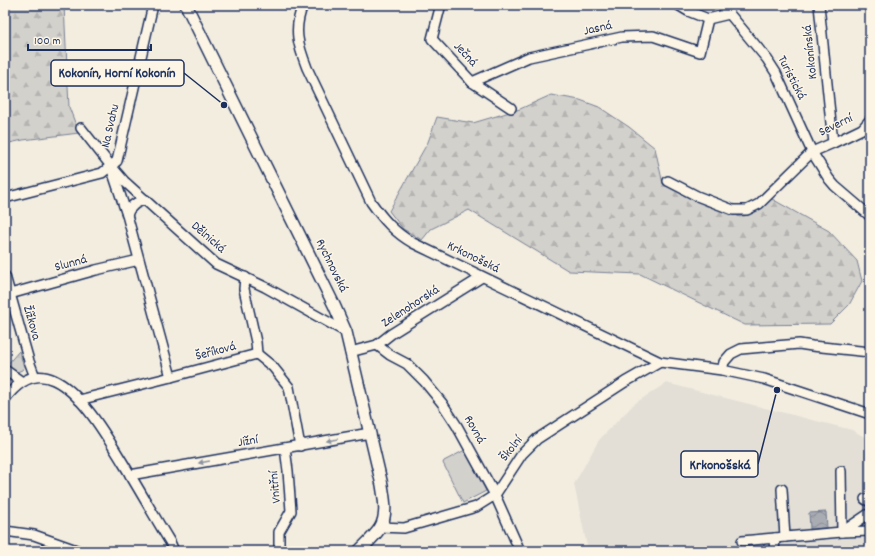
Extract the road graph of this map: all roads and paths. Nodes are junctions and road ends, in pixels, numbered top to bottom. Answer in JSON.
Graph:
{"nodes":[{"id":1,"x":153,"y":5,"type":"edge"},
{"id":2,"x":186,"y":5,"type":"edge"},
{"id":3,"x":302,"y":5,"type":"edge"},
{"id":4,"x":678,"y":5,"type":"edge"},
{"id":5,"x":722,"y":5,"type":"edge"},
{"id":6,"x":819,"y":5,"type":"edge"},
{"id":7,"x":440,"y":6,"type":"edge"},
{"id":8,"x":729,"y":14,"type":"junction"},
{"id":9,"x":708,"y":19,"type":"junction"},
{"id":10,"x":472,"y":82,"type":"junction"},
{"id":11,"x":511,"y":108,"type":"dead end"},
{"id":12,"x":870,"y":120,"type":"edge"},
{"id":13,"x":81,"y":128,"type":"dead end"},
{"id":14,"x":833,"y":143,"type":"junction"},
{"id":15,"x":812,"y":152,"type":"junction"},
{"id":16,"x":111,"y":166,"type":"junction"},
{"id":17,"x":668,"y":181,"type":"dead end"},
{"id":18,"x":5,"y":198,"type":"edge"},
{"id":19,"x":146,"y":200,"type":"junction"},
{"id":20,"x":127,"y":215,"type":"junction"},
{"id":21,"x":870,"y":216,"type":"edge"},
{"id":22,"x":139,"y":260,"type":"junction"},
{"id":23,"x":5,"y":276,"type":"edge"},
{"id":24,"x":245,"y":277,"type":"junction"},
{"id":25,"x":482,"y":277,"type":"junction"},
{"id":26,"x":10,"y":294,"type":"junction"},
{"id":27,"x":346,"y":332,"type":"junction"},
{"id":28,"x":377,"y":345,"type":"junction"},
{"id":29,"x":350,"y":352,"type":"junction"},
{"id":30,"x":870,"y":352,"type":"edge"},
{"id":31,"x":257,"y":354,"type":"junction"},
{"id":32,"x":660,"y":362,"type":"junction"},
{"id":33,"x":5,"y":370,"type":"edge"},
{"id":34,"x":722,"y":370,"type":"junction"},
{"id":35,"x":34,"y":377,"type":"junction"},
{"id":36,"x":171,"y":377,"type":"junction"},
{"id":37,"x":22,"y":382,"type":"junction"},
{"id":38,"x":5,"y":399,"type":"edge"},
{"id":39,"x":79,"y":400,"type":"junction"},
{"id":40,"x":870,"y":414,"type":"edge"},
{"id":41,"x":370,"y":433,"type":"junction"},
{"id":42,"x":300,"y":446,"type":"junction"},
{"id":43,"x":284,"y":448,"type":"junction"},
{"id":44,"x":841,"y":471,"type":"dead end"},
{"id":45,"x":130,"y":475,"type":"junction"},
{"id":46,"x":782,"y":489,"type":"dead end"},
{"id":47,"x":495,"y":495,"type":"junction"},
{"id":48,"x":870,"y":513,"type":"edge"},
{"id":49,"x":380,"y":527,"type":"junction"},
{"id":50,"x":5,"y":531,"type":"edge"},
{"id":51,"x":870,"y":531,"type":"edge"},
{"id":52,"x":842,"y":532,"type":"junction"},
{"id":53,"x":785,"y":537,"type":"junction"},
{"id":54,"x":775,"y":538,"type":"junction"},
{"id":55,"x":742,"y":541,"type":"dead end"},
{"id":56,"x":279,"y":545,"type":"dead end"},
{"id":57,"x":78,"y":551,"type":"edge"},
{"id":58,"x":174,"y":551,"type":"edge"},
{"id":59,"x":359,"y":551,"type":"edge"},
{"id":60,"x":520,"y":551,"type":"edge"},
{"id":61,"x":774,"y":551,"type":"edge"}],
"edges":[{"from":1,"to":16,"type":"street","name":"Na Svahu"},
{"from":2,"to":27,"type":"main road","name":"Rychnovská"},
{"from":3,"to":25,"type":"street","name":"Krkonošská"},
{"from":4,"to":9,"type":"street"},
{"from":5,"to":8,"type":"street","name":"Turistická"},
{"from":6,"to":14,"type":"street","name":"Kokonínská"},
{"from":7,"to":10,"type":"street","name":"Ječná"},
{"from":8,"to":9,"type":"street"},
{"from":8,"to":15,"type":"street","name":"Turistická"},
{"from":9,"to":10,"type":"street","name":"Jasná"},
{"from":10,"to":11,"type":"street","name":"Ječná"},
{"from":12,"to":14,"type":"street","name":"Severní"},
{"from":13,"to":16,"type":"street","name":"Dělnická"},
{"from":14,"to":15,"type":"street","name":"Severní"},
{"from":15,"to":17,"type":"street"},
{"from":15,"to":21,"type":"street","name":"Turistická"},
{"from":16,"to":18,"type":"street","name":"Na Svahu"},
{"from":16,"to":19,"type":"street","name":"Dělnická"},
{"from":16,"to":20,"type":"street"},
{"from":19,"to":20,"type":"street"},
{"from":19,"to":24,"type":"street","name":"Dělnická"},
{"from":20,"to":22,"type":"street"},
{"from":22,"to":26,"type":"street","name":"Slunná"},
{"from":22,"to":36,"type":"street"},
{"from":23,"to":26,"type":"street","name":"Žižkova"},
{"from":24,"to":27,"type":"street","name":"Dělnická"},
{"from":24,"to":31,"type":"street"},
{"from":25,"to":28,"type":"street","name":"Zelenohorská"},
{"from":25,"to":32,"type":"street","name":"Krkonošská"},
{"from":26,"to":35,"type":"street","name":"Žižkova"},
{"from":27,"to":29,"type":"main road","name":"Rychnovská"},
{"from":28,"to":29,"type":"street","name":"Zelenohorská"},
{"from":28,"to":47,"type":"street","name":"Rovná"},
{"from":29,"to":41,"type":"main road","name":"Rychnovská"},
{"from":30,"to":34,"type":"street"},
{"from":31,"to":36,"type":"street","name":"Šeříková"},
{"from":31,"to":42,"type":"street","name":"Šeříková"},
{"from":32,"to":34,"type":"street","name":"Krkonošská"},
{"from":32,"to":47,"type":"street","name":"Školní"},
{"from":33,"to":37,"type":"street"},
{"from":34,"to":40,"type":"street","name":"Krkonošská"},
{"from":35,"to":37,"type":"street"},
{"from":35,"to":39,"type":"street"},
{"from":36,"to":39,"type":"street","name":"Šeříková"},
{"from":37,"to":38,"type":"street"},
{"from":39,"to":45,"type":"street"},
{"from":41,"to":42,"type":"street","name":"Jižní","one_way":true},
{"from":41,"to":49,"type":"main road","name":"Rychnovská"},
{"from":42,"to":43,"type":"street","name":"Jižní"},
{"from":43,"to":45,"type":"street","name":"Jižní","one_way":true},
{"from":43,"to":56,"type":"street","name":"Vnitřní"},
{"from":44,"to":52,"type":"street"},
{"from":45,"to":58,"type":"street"},
{"from":46,"to":53,"type":"street"},
{"from":47,"to":49,"type":"street","name":"Školní"},
{"from":47,"to":60,"type":"street","name":"Rovná"},
{"from":48,"to":52,"type":"street"},
{"from":49,"to":59,"type":"main road","name":"Rychnovská"},
{"from":50,"to":57,"type":"street"},
{"from":51,"to":52,"type":"street"},
{"from":52,"to":53,"type":"street"},
{"from":53,"to":54,"type":"street"},
{"from":54,"to":55,"type":"street"},
{"from":54,"to":61,"type":"street"}]}
